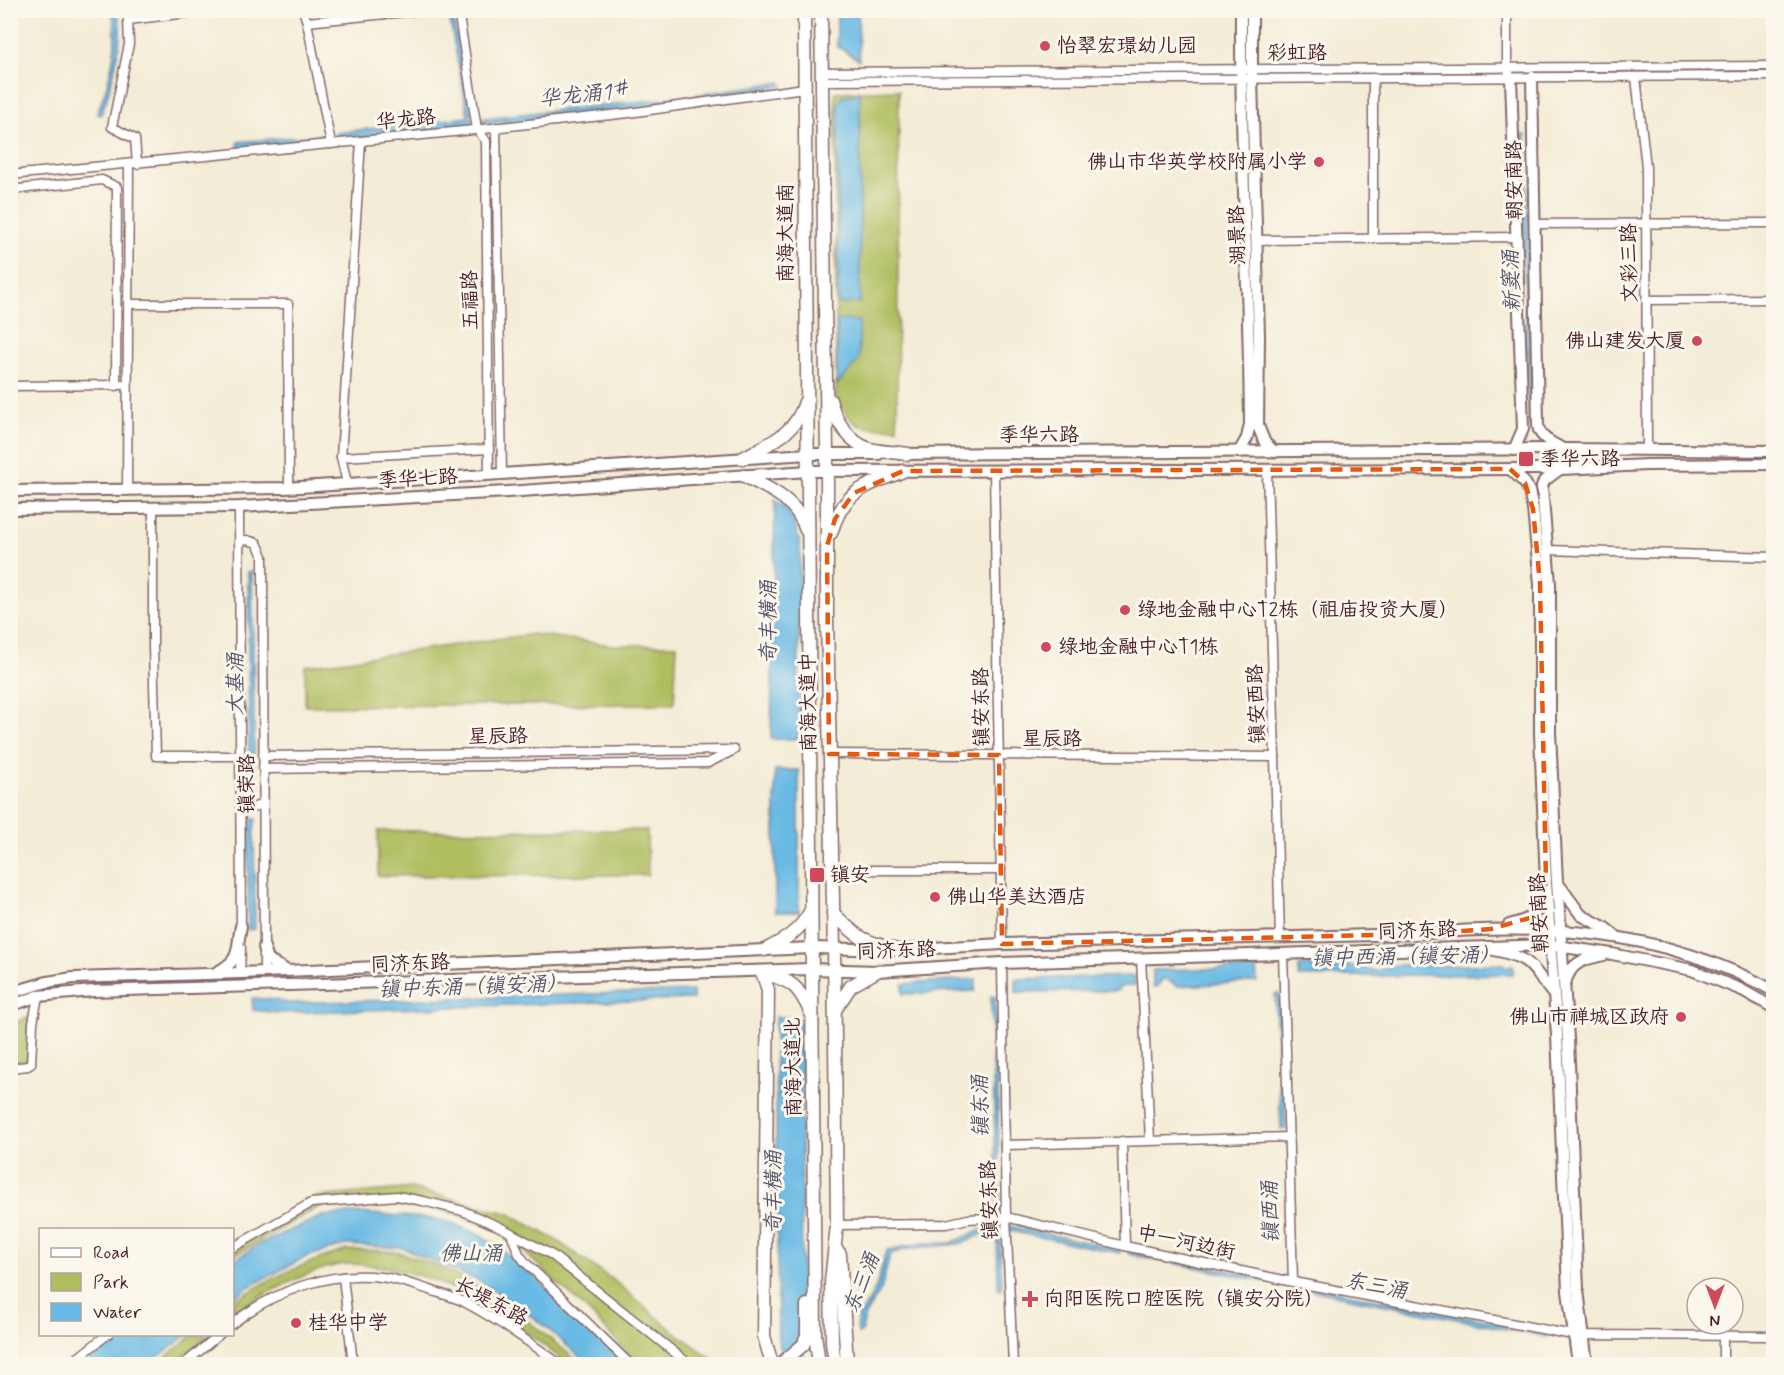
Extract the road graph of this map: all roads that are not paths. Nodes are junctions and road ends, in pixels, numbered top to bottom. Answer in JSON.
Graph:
{"nodes":[{"id":1,"x":213,"y":10,"type":"edge"},
{"id":2,"x":303,"y":10,"type":"edge"},
{"id":3,"x":425,"y":10,"type":"edge"},
{"id":4,"x":458,"y":10,"type":"edge"},
{"id":5,"x":804,"y":10,"type":"edge"},
{"id":6,"x":821,"y":10,"type":"edge"},
{"id":7,"x":1240,"y":10,"type":"edge"},
{"id":8,"x":1252,"y":10,"type":"edge"},
{"id":9,"x":1507,"y":10,"type":"edge"},
{"id":10,"x":307,"y":22,"type":"junction"},
{"id":11,"x":1773,"y":66,"type":"edge"},
{"id":12,"x":1511,"y":71,"type":"junction"},
{"id":13,"x":1246,"y":74,"type":"junction"},
{"id":14,"x":1773,"y":76,"type":"edge"},
{"id":15,"x":821,"y":77,"type":"junction"},
{"id":16,"x":1532,"y":77,"type":"junction"},
{"id":17,"x":1636,"y":77,"type":"junction"},
{"id":18,"x":1373,"y":78,"type":"junction"},
{"id":19,"x":804,"y":88,"type":"junction"},
{"id":20,"x":496,"y":127,"type":"junction"},
{"id":21,"x":477,"y":129,"type":"junction"},
{"id":22,"x":1533,"y":138,"type":"junction"},
{"id":23,"x":361,"y":141,"type":"junction"},
{"id":24,"x":1515,"y":142,"type":"junction"},
{"id":25,"x":331,"y":144,"type":"junction"},
{"id":26,"x":133,"y":164,"type":"junction"},
{"id":27,"x":76,"y":169,"type":"junction"},
{"id":28,"x":10,"y":176,"type":"edge"},
{"id":29,"x":77,"y":183,"type":"junction"},
{"id":30,"x":10,"y":190,"type":"edge"},
{"id":31,"x":1646,"y":223,"type":"junction"},
{"id":32,"x":1773,"y":223,"type":"edge"},
{"id":33,"x":1534,"y":224,"type":"junction"},
{"id":34,"x":1518,"y":237,"type":"junction"},
{"id":35,"x":1373,"y":239,"type":"junction"},
{"id":36,"x":1256,"y":240,"type":"junction"},
{"id":37,"x":117,"y":298,"type":"junction"},
{"id":38,"x":1773,"y":299,"type":"edge"},
{"id":39,"x":1647,"y":300,"type":"junction"},
{"id":40,"x":128,"y":301,"type":"junction"},
{"id":41,"x":117,"y":319,"type":"junction"},
{"id":42,"x":128,"y":319,"type":"junction"},
{"id":43,"x":826,"y":383,"type":"junction"},
{"id":44,"x":128,"y":385,"type":"junction"},
{"id":45,"x":10,"y":386,"type":"edge"},
{"id":46,"x":116,"y":386,"type":"junction"},
{"id":47,"x":807,"y":392,"type":"junction"},
{"id":48,"x":1523,"y":424,"type":"junction"},
{"id":49,"x":1538,"y":426,"type":"junction"},
{"id":50,"x":489,"y":449,"type":"junction"},
{"id":51,"x":1564,"y":449,"type":"junction"},
{"id":52,"x":1514,"y":450,"type":"junction"},
{"id":53,"x":1647,"y":450,"type":"junction"},
{"id":54,"x":1773,"y":451,"type":"edge"},
{"id":55,"x":1239,"y":452,"type":"junction"},
{"id":56,"x":1275,"y":452,"type":"junction"},
{"id":57,"x":808,"y":454,"type":"junction"},
{"id":58,"x":827,"y":454,"type":"junction"},
{"id":59,"x":908,"y":454,"type":"junction"},
{"id":60,"x":341,"y":457,"type":"junction"},
{"id":61,"x":743,"y":458,"type":"junction"},
{"id":62,"x":1773,"y":464,"type":"edge"},
{"id":63,"x":1267,"y":469,"type":"junction"},
{"id":64,"x":1510,"y":469,"type":"junction"},
{"id":65,"x":1561,"y":469,"type":"junction"},
{"id":66,"x":994,"y":470,"type":"junction"},
{"id":67,"x":808,"y":471,"type":"junction"},
{"id":68,"x":827,"y":471,"type":"junction"},
{"id":69,"x":903,"y":471,"type":"junction"},
{"id":70,"x":502,"y":473,"type":"junction"},
{"id":71,"x":489,"y":474,"type":"junction"},
{"id":72,"x":744,"y":476,"type":"junction"},
{"id":73,"x":347,"y":483,"type":"junction"},
{"id":74,"x":289,"y":488,"type":"junction"},
{"id":75,"x":10,"y":491,"type":"edge"},
{"id":76,"x":127,"y":491,"type":"junction"},
{"id":77,"x":239,"y":507,"type":"junction"},
{"id":78,"x":153,"y":508,"type":"junction"},
{"id":79,"x":10,"y":509,"type":"edge"},
{"id":80,"x":239,"y":541,"type":"junction"},
{"id":81,"x":810,"y":545,"type":"junction"},
{"id":82,"x":827,"y":546,"type":"junction"},
{"id":83,"x":1547,"y":550,"type":"junction"},
{"id":84,"x":1773,"y":557,"type":"edge"},
{"id":85,"x":809,"y":626,"type":"junction"},
{"id":86,"x":827,"y":631,"type":"junction"},
{"id":87,"x":829,"y":754,"type":"junction"},
{"id":88,"x":999,"y":755,"type":"junction"},
{"id":89,"x":240,"y":756,"type":"junction"},
{"id":90,"x":263,"y":756,"type":"junction"},
{"id":91,"x":1275,"y":757,"type":"junction"},
{"id":92,"x":263,"y":769,"type":"junction"},
{"id":93,"x":263,"y":801,"type":"junction"},
{"id":94,"x":240,"y":804,"type":"junction"},
{"id":95,"x":832,"y":870,"type":"junction"},
{"id":96,"x":1001,"y":870,"type":"junction"},
{"id":97,"x":1551,"y":882,"type":"junction"},
{"id":98,"x":811,"y":909,"type":"junction"},
{"id":99,"x":833,"y":913,"type":"junction"},
{"id":100,"x":241,"y":926,"type":"junction"},
{"id":101,"x":1491,"y":929,"type":"junction"},
{"id":102,"x":1554,"y":929,"type":"junction"},
{"id":103,"x":1617,"y":937,"type":"junction"},
{"id":104,"x":1280,"y":938,"type":"junction"},
{"id":105,"x":1002,"y":944,"type":"junction"},
{"id":106,"x":1555,"y":945,"type":"junction"},
{"id":107,"x":264,"y":947,"type":"junction"},
{"id":108,"x":1476,"y":947,"type":"junction"},
{"id":109,"x":812,"y":948,"type":"junction"},
{"id":110,"x":834,"y":949,"type":"junction"},
{"id":111,"x":765,"y":950,"type":"junction"},
{"id":112,"x":897,"y":950,"type":"junction"},
{"id":113,"x":1283,"y":953,"type":"junction"},
{"id":114,"x":1612,"y":954,"type":"junction"},
{"id":115,"x":1142,"y":958,"type":"junction"},
{"id":116,"x":1002,"y":963,"type":"junction"},
{"id":117,"x":812,"y":969,"type":"junction"},
{"id":118,"x":286,"y":970,"type":"junction"},
{"id":119,"x":834,"y":970,"type":"junction"},
{"id":120,"x":877,"y":971,"type":"junction"},
{"id":121,"x":264,"y":972,"type":"junction"},
{"id":122,"x":762,"y":972,"type":"junction"},
{"id":123,"x":216,"y":973,"type":"junction"},
{"id":124,"x":240,"y":973,"type":"junction"},
{"id":125,"x":1773,"y":991,"type":"edge"},
{"id":126,"x":10,"y":993,"type":"edge"},
{"id":127,"x":1558,"y":993,"type":"junction"},
{"id":128,"x":38,"y":996,"type":"junction"},
{"id":129,"x":10,"y":1006,"type":"edge"},
{"id":130,"x":1773,"y":1008,"type":"edge"},
{"id":131,"x":834,"y":1011,"type":"junction"},
{"id":132,"x":812,"y":1017,"type":"junction"},
{"id":133,"x":10,"y":1068,"type":"edge"},
{"id":134,"x":1288,"y":1137,"type":"junction"},
{"id":135,"x":1150,"y":1140,"type":"junction"},
{"id":136,"x":1122,"y":1141,"type":"junction"},
{"id":137,"x":1005,"y":1145,"type":"junction"},
{"id":138,"x":1006,"y":1216,"type":"junction"},
{"id":139,"x":814,"y":1224,"type":"junction"},
{"id":140,"x":837,"y":1225,"type":"junction"},
{"id":141,"x":511,"y":1233,"type":"junction"},
{"id":142,"x":1125,"y":1246,"type":"junction"},
{"id":143,"x":234,"y":1247,"type":"edge"},
{"id":144,"x":834,"y":1247,"type":"junction"},
{"id":145,"x":343,"y":1277,"type":"junction"},
{"id":146,"x":1293,"y":1282,"type":"junction"},
{"id":147,"x":234,"y":1323,"type":"edge"},
{"id":148,"x":107,"y":1336,"type":"edge"},
{"id":149,"x":219,"y":1336,"type":"edge"},
{"id":150,"x":1578,"y":1336,"type":"junction"},
{"id":151,"x":1685,"y":1336,"type":"edge"},
{"id":152,"x":1723,"y":1336,"type":"edge"},
{"id":153,"x":1745,"y":1336,"type":"edge"},
{"id":154,"x":1773,"y":1336,"type":"edge"},
{"id":155,"x":779,"y":1364,"type":"edge"},
{"id":156,"x":70,"y":1365,"type":"edge"},
{"id":157,"x":184,"y":1365,"type":"edge"},
{"id":158,"x":353,"y":1365,"type":"edge"},
{"id":159,"x":560,"y":1365,"type":"edge"},
{"id":160,"x":630,"y":1365,"type":"edge"},
{"id":161,"x":689,"y":1365,"type":"edge"},
{"id":162,"x":819,"y":1365,"type":"edge"},
{"id":163,"x":835,"y":1365,"type":"edge"},
{"id":164,"x":847,"y":1365,"type":"edge"},
{"id":165,"x":1013,"y":1365,"type":"edge"},
{"id":166,"x":1578,"y":1365,"type":"edge"},
{"id":167,"x":1587,"y":1365,"type":"edge"},
{"id":168,"x":1723,"y":1365,"type":"edge"}],
"edges":[{"from":1,"to":26,"type":"street"},
{"from":2,"to":10,"type":"street"},
{"from":3,"to":10,"type":"street"},
{"from":4,"to":21,"type":"street","name":"五福路"},
{"from":5,"to":19,"type":"highway","name":"南海大道南"},
{"from":6,"to":15,"type":"highway","name":"南海大道南"},
{"from":7,"to":13,"type":"main road","name":"湖景路"},
{"from":8,"to":13,"type":"main road","name":"湖景路"},
{"from":9,"to":12,"type":"street"},
{"from":10,"to":25,"type":"street"},
{"from":11,"to":12,"type":"street","name":"彩虹路"},
{"from":12,"to":13,"type":"street","name":"彩虹路"},
{"from":12,"to":16,"type":"street","name":"彩虹路"},
{"from":12,"to":18,"type":"street","name":"彩虹路"},
{"from":12,"to":24,"type":"main road","name":"朝安南路"},
{"from":13,"to":15,"type":"street","name":"彩虹路"},
{"from":13,"to":18,"type":"street","name":"彩虹路"},
{"from":13,"to":36,"type":"main road","name":"湖景路"},
{"from":13,"to":55,"type":"main road","name":"湖景路"},
{"from":14,"to":17,"type":"street","name":"彩虹路"},
{"from":15,"to":43,"type":"highway","name":"南海大道南"},
{"from":16,"to":17,"type":"street","name":"彩虹路"},
{"from":16,"to":22,"type":"main road","name":"朝安南路"},
{"from":17,"to":31,"type":"street","name":"文彩三路"},
{"from":18,"to":35,"type":"street"},
{"from":19,"to":20,"type":"street","name":"华龙路"},
{"from":19,"to":47,"type":"highway","name":"南海大道南"},
{"from":20,"to":21,"type":"street","name":"华龙路"},
{"from":20,"to":70,"type":"street","name":"五福路"},
{"from":21,"to":23,"type":"street","name":"华龙路"},
{"from":21,"to":50,"type":"street","name":"五福路"},
{"from":22,"to":24,"type":"main road"},
{"from":22,"to":33,"type":"main road","name":"朝安南路"},
{"from":23,"to":25,"type":"street","name":"华龙路"},
{"from":23,"to":60,"type":"street"},
{"from":24,"to":34,"type":"main road","name":"朝安南路"},
{"from":25,"to":26,"type":"street","name":"华龙路"},
{"from":26,"to":27,"type":"street","name":"华龙路"},
{"from":26,"to":40,"type":"street"},
{"from":27,"to":28,"type":"street","name":"华龙路"},
{"from":27,"to":29,"type":"street"},
{"from":29,"to":30,"type":"street"},
{"from":29,"to":37,"type":"street"},
{"from":31,"to":32,"type":"street"},
{"from":31,"to":33,"type":"street"},
{"from":31,"to":39,"type":"street","name":"文彩三路"},
{"from":33,"to":49,"type":"main road","name":"朝安南路"},
{"from":34,"to":35,"type":"street"},
{"from":34,"to":48,"type":"main road","name":"朝安南路"},
{"from":35,"to":36,"type":"street"},
{"from":36,"to":56,"type":"main road","name":"湖景路"},
{"from":37,"to":40,"type":"street"},
{"from":37,"to":41,"type":"street"},
{"from":38,"to":39,"type":"street"},
{"from":39,"to":53,"type":"street","name":"文彩三路"},
{"from":40,"to":42,"type":"street"},
{"from":40,"to":74,"type":"street"},
{"from":41,"to":42,"type":"street"},
{"from":41,"to":46,"type":"street"},
{"from":42,"to":44,"type":"street"},
{"from":43,"to":58,"type":"highway","name":"南海大道南"},
{"from":43,"to":59,"type":"highway"},
{"from":44,"to":46,"type":"street"},
{"from":44,"to":76,"type":"street"},
{"from":45,"to":46,"type":"street"},
{"from":47,"to":57,"type":"highway","name":"南海大道南"},
{"from":47,"to":61,"type":"highway"},
{"from":48,"to":49,"type":"main road"},
{"from":48,"to":52,"type":"main road","name":"朝安南路"},
{"from":49,"to":51,"type":"main road"},
{"from":50,"to":60,"type":"street"},
{"from":50,"to":71,"type":"street","name":"五福路"},
{"from":51,"to":52,"type":"main road","name":"季华六路"},
{"from":51,"to":53,"type":"main road","name":"季华六路"},
{"from":52,"to":56,"type":"main road","name":"季华六路"},
{"from":53,"to":54,"type":"main road","name":"季华六路"},
{"from":55,"to":56,"type":"main road","name":"季华六路"},
{"from":55,"to":59,"type":"main road","name":"季华六路"},
{"from":57,"to":58,"type":"main road","name":"季华六路"},
{"from":57,"to":61,"type":"main road","name":"季华七路"},
{"from":57,"to":67,"type":"highway","name":"南海大道中"},
{"from":58,"to":59,"type":"main road","name":"季华六路"},
{"from":58,"to":68,"type":"highway","name":"南海大道中"},
{"from":60,"to":73,"type":"street"},
{"from":61,"to":70,"type":"main road","name":"季华七路"},
{"from":62,"to":65,"type":"main road","name":"季华六路"},
{"from":63,"to":64,"type":"main road","name":"季华六路"},
{"from":63,"to":66,"type":"main road","name":"季华六路"},
{"from":63,"to":91,"type":"street","name":"镇安西路"},
{"from":64,"to":65,"type":"main road","name":"季华六路"},
{"from":64,"to":97,"type":"main road","name":"朝安南路"},
{"from":65,"to":83,"type":"main road","name":"朝安南路"},
{"from":66,"to":69,"type":"main road","name":"季华六路"},
{"from":66,"to":88,"type":"street","name":"镇安东路"},
{"from":67,"to":68,"type":"main road","name":"季华七路"},
{"from":67,"to":72,"type":"main road","name":"季华七路"},
{"from":67,"to":81,"type":"highway","name":"南海大道中"},
{"from":68,"to":69,"type":"main road","name":"季华六路"},
{"from":68,"to":82,"type":"highway","name":"南海大道中"},
{"from":69,"to":82,"type":"highway"},
{"from":70,"to":71,"type":"main road","name":"季华七路"},
{"from":71,"to":73,"type":"main road","name":"季华七路"},
{"from":72,"to":77,"type":"main road","name":"季华七路"},
{"from":72,"to":81,"type":"highway"},
{"from":73,"to":74,"type":"main road","name":"季华七路"},
{"from":74,"to":76,"type":"main road","name":"季华七路"},
{"from":75,"to":76,"type":"main road","name":"季华七路"},
{"from":77,"to":78,"type":"main road","name":"季华七路"},
{"from":77,"to":80,"type":"street","name":"镇荣路"},
{"from":78,"to":79,"type":"main road","name":"季华七路"},
{"from":78,"to":89,"type":"street"},
{"from":80,"to":89,"type":"street","name":"镇荣路"},
{"from":80,"to":90,"type":"street","name":"镇荣路"},
{"from":81,"to":85,"type":"highway","name":"南海大道中"},
{"from":82,"to":86,"type":"highway","name":"南海大道中"},
{"from":83,"to":84,"type":"street"},
{"from":83,"to":97,"type":"main road","name":"朝安南路"},
{"from":85,"to":86,"type":"highway"},
{"from":85,"to":98,"type":"highway","name":"南海大道中"},
{"from":86,"to":87,"type":"highway","name":"南海大道中"},
{"from":87,"to":88,"type":"street","name":"星辰路"},
{"from":87,"to":95,"type":"highway","name":"南海大道中"},
{"from":88,"to":91,"type":"street","name":"星辰路"},
{"from":88,"to":96,"type":"street","name":"镇安东路"},
{"from":89,"to":94,"type":"street","name":"镇荣路"},
{"from":90,"to":92,"type":"street","name":"镇荣路"},
{"from":90,"to":92,"type":"street","name":"星辰路"},
{"from":91,"to":104,"type":"street","name":"镇安西路"},
{"from":92,"to":93,"type":"street","name":"镇荣路"},
{"from":93,"to":94,"type":"street"},
{"from":93,"to":107,"type":"street","name":"镇荣路"},
{"from":94,"to":100,"type":"street","name":"镇荣路"},
{"from":95,"to":96,"type":"street"},
{"from":95,"to":99,"type":"highway","name":"南海大道中"},
{"from":96,"to":105,"type":"street","name":"镇安东路"},
{"from":97,"to":101,"type":"main road"},
{"from":97,"to":102,"type":"main road","name":"朝安南路"},
{"from":97,"to":103,"type":"main road"},
{"from":98,"to":109,"type":"highway","name":"南海大道中"},
{"from":98,"to":111,"type":"highway"},
{"from":99,"to":110,"type":"highway","name":"南海大道中"},
{"from":99,"to":112,"type":"highway"},
{"from":100,"to":123,"type":"main road"},
{"from":100,"to":124,"type":"street","name":"镇荣路"},
{"from":101,"to":102,"type":"main road","name":"同济东路"},
{"from":101,"to":104,"type":"main road","name":"同济东路"},
{"from":102,"to":103,"type":"main road","name":"同济东路"},
{"from":102,"to":106,"type":"main road","name":"朝安南路"},
{"from":103,"to":125,"type":"main road","name":"同济东路"},
{"from":104,"to":105,"type":"main road","name":"同济东路"},
{"from":105,"to":112,"type":"main road","name":"同济东路"},
{"from":106,"to":108,"type":"main road","name":"同济东路"},
{"from":106,"to":114,"type":"main road","name":"同济东路"},
{"from":106,"to":127,"type":"main road","name":"朝安南路"},
{"from":107,"to":118,"type":"main road"},
{"from":107,"to":121,"type":"street","name":"镇荣路"},
{"from":108,"to":113,"type":"main road","name":"同济东路"},
{"from":108,"to":127,"type":"main road"},
{"from":109,"to":110,"type":"main road","name":"同济东路"},
{"from":109,"to":111,"type":"main road","name":"同济东路"},
{"from":109,"to":117,"type":"highway","name":"南海大道北"},
{"from":110,"to":112,"type":"main road","name":"同济东路"},
{"from":110,"to":119,"type":"highway","name":"南海大道北"},
{"from":111,"to":118,"type":"main road","name":"同济东路"},
{"from":113,"to":115,"type":"main road","name":"同济东路"},
{"from":113,"to":134,"type":"street"},
{"from":114,"to":127,"type":"main road"},
{"from":114,"to":130,"type":"main road","name":"同济东路"},
{"from":115,"to":116,"type":"main road","name":"同济东路"},
{"from":115,"to":135,"type":"street"},
{"from":116,"to":120,"type":"main road","name":"同济东路"},
{"from":116,"to":137,"type":"street","name":"镇安东路"},
{"from":117,"to":119,"type":"main road","name":"同济东路"},
{"from":117,"to":122,"type":"main road","name":"同济东路"},
{"from":117,"to":132,"type":"highway","name":"南海大道北"},
{"from":118,"to":121,"type":"main road","name":"同济东路"},
{"from":119,"to":120,"type":"main road","name":"同济东路"},
{"from":119,"to":131,"type":"highway","name":"南海大道北"},
{"from":120,"to":131,"type":"highway"},
{"from":121,"to":124,"type":"main road","name":"同济东路"},
{"from":122,"to":128,"type":"main road","name":"同济东路"},
{"from":122,"to":132,"type":"highway"},
{"from":122,"to":155,"type":"highway"},
{"from":123,"to":124,"type":"main road","name":"同济东路"},
{"from":123,"to":126,"type":"main road","name":"同济东路"},
{"from":127,"to":150,"type":"main road","name":"朝安南路"},
{"from":128,"to":129,"type":"main road","name":"同济东路"},
{"from":128,"to":133,"type":"street"},
{"from":131,"to":140,"type":"highway","name":"南海大道北"},
{"from":132,"to":139,"type":"highway","name":"南海大道北"},
{"from":134,"to":135,"type":"street"},
{"from":134,"to":146,"type":"street"},
{"from":135,"to":136,"type":"street"},
{"from":136,"to":137,"type":"street"},
{"from":136,"to":142,"type":"street"},
{"from":137,"to":138,"type":"street","name":"镇安东路"},
{"from":138,"to":140,"type":"street","name":"中一河边街"},
{"from":138,"to":142,"type":"street","name":"中一河边街"},
{"from":138,"to":165,"type":"street","name":"镇安东路"},
{"from":139,"to":155,"type":"highway","bridge":true},
{"from":139,"to":162,"type":"highway","name":"南海大道北"},
{"from":140,"to":144,"type":"highway","name":"南海大道北"},
{"from":141,"to":143,"type":"street"},
{"from":141,"to":160,"type":"street"},
{"from":141,"to":161,"type":"street"},
{"from":142,"to":146,"type":"street","name":"中一河边街"},
{"from":144,"to":163,"type":"highway","name":"南海大道北"},
{"from":144,"to":164,"type":"highway"},
{"from":145,"to":147,"type":"street","name":"长堤东路"},
{"from":145,"to":158,"type":"street"},
{"from":145,"to":159,"type":"street","name":"长堤东路"},
{"from":146,"to":150,"type":"street","name":"中一河边街"},
{"from":148,"to":156,"type":"street"},
{"from":149,"to":157,"type":"street"},
{"from":150,"to":151,"type":"street","name":"中一河边街"},
{"from":150,"to":166,"type":"main road","name":"朝安南路"},
{"from":150,"to":167,"type":"main road","name":"朝安南路"},
{"from":152,"to":168,"type":"street"},
{"from":153,"to":154,"type":"street","name":"中一河边街"}]}
